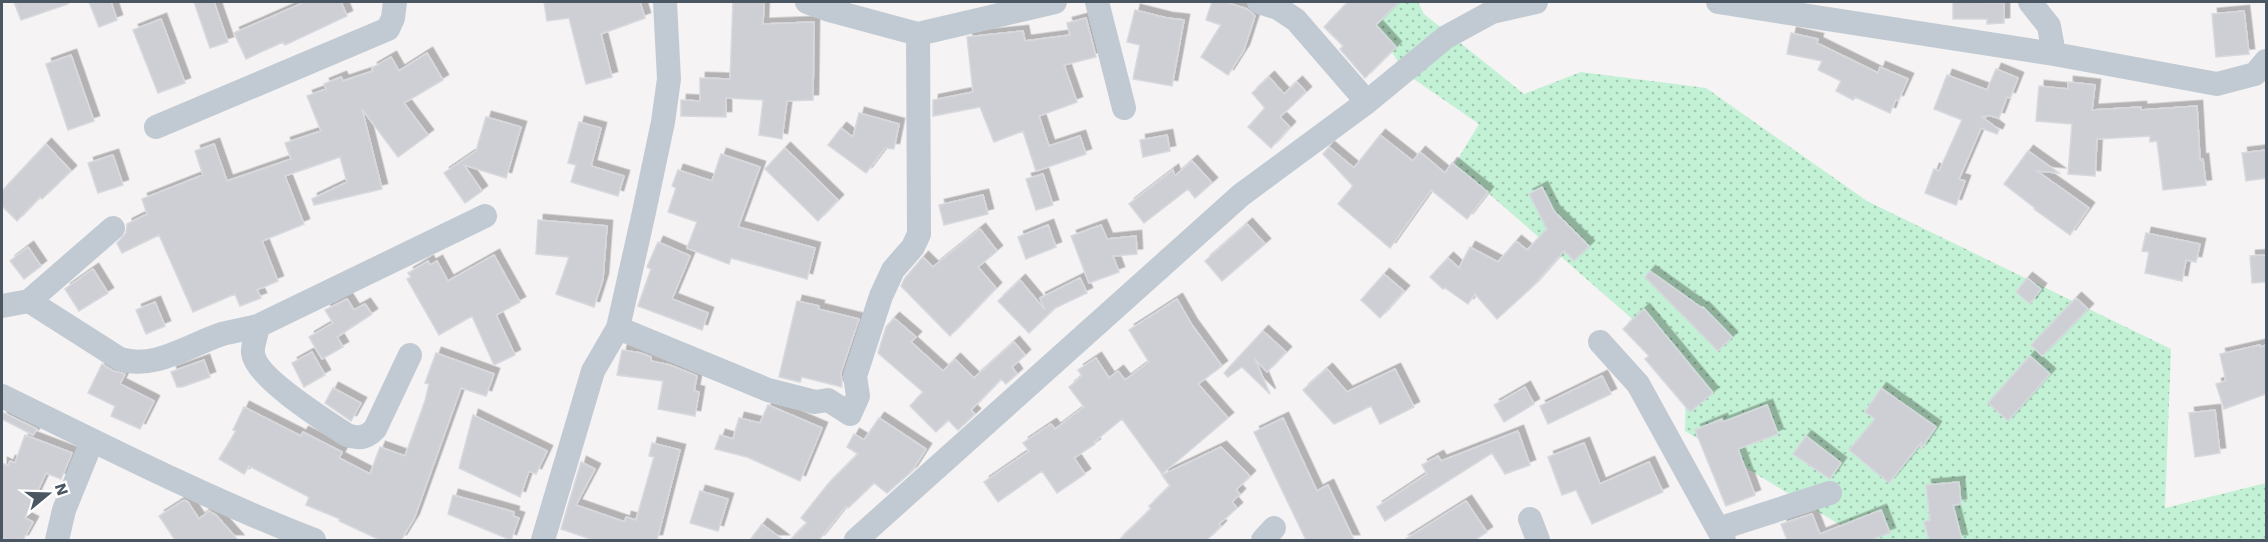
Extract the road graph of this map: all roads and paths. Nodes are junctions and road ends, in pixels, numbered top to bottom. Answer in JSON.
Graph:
{"nodes":[{"id":1,"x":395,"y":2,"type":"edge"},
{"id":2,"x":665,"y":2,"type":"edge"},
{"id":3,"x":807,"y":2,"type":"edge"},
{"id":4,"x":1055,"y":2,"type":"edge"},
{"id":5,"x":1097,"y":2,"type":"edge"},
{"id":6,"x":1263,"y":2,"type":"edge"},
{"id":7,"x":1536,"y":2,"type":"edge"},
{"id":8,"x":1718,"y":2,"type":"edge"},
{"id":9,"x":2030,"y":2,"type":"edge"},
{"id":10,"x":918,"y":34,"type":"junction"},
{"id":11,"x":2054,"y":54,"type":"junction"},
{"id":12,"x":2266,"y":62,"type":"edge"},
{"id":13,"x":1367,"y":102,"type":"junction"},
{"id":14,"x":1124,"y":108,"type":"dead end"},
{"id":15,"x":156,"y":127,"type":"dead end"},
{"id":16,"x":485,"y":216,"type":"dead end"},
{"id":17,"x":113,"y":228,"type":"dead end"},
{"id":18,"x":29,"y":301,"type":"junction"},
{"id":19,"x":2,"y":306,"type":"edge"},
{"id":20,"x":258,"y":326,"type":"junction"},
{"id":21,"x":618,"y":328,"type":"junction"},
{"id":22,"x":1600,"y":342,"type":"dead end"},
{"id":23,"x":410,"y":355,"type":"dead end"},
{"id":24,"x":2,"y":396,"type":"edge"},
{"id":25,"x":92,"y":441,"type":"junction"},
{"id":26,"x":1830,"y":493,"type":"dead end"},
{"id":27,"x":1721,"y":535,"type":"edge"},
{"id":28,"x":57,"y":540,"type":"edge"},
{"id":29,"x":315,"y":540,"type":"edge"},
{"id":30,"x":543,"y":540,"type":"edge"},
{"id":31,"x":856,"y":540,"type":"edge"}],
"edges":[{"from":1,"to":15,"type":"street"},
{"from":2,"to":21,"type":"street"},
{"from":3,"to":10,"type":"street"},
{"from":4,"to":10,"type":"street"},
{"from":5,"to":14,"type":"street"},
{"from":6,"to":13,"type":"street"},
{"from":7,"to":13,"type":"street"},
{"from":8,"to":11,"type":"street"},
{"from":9,"to":11,"type":"street"},
{"from":10,"to":21,"type":"street"},
{"from":11,"to":12,"type":"street"},
{"from":13,"to":31,"type":"street"},
{"from":16,"to":20,"type":"street"},
{"from":17,"to":18,"type":"street"},
{"from":18,"to":19,"type":"street"},
{"from":18,"to":20,"type":"street"},
{"from":20,"to":23,"type":"street"},
{"from":21,"to":30,"type":"street"},
{"from":22,"to":27,"type":"street"},
{"from":24,"to":25,"type":"street"},
{"from":25,"to":28,"type":"street"},
{"from":25,"to":29,"type":"street"},
{"from":26,"to":27,"type":"street"}]}
